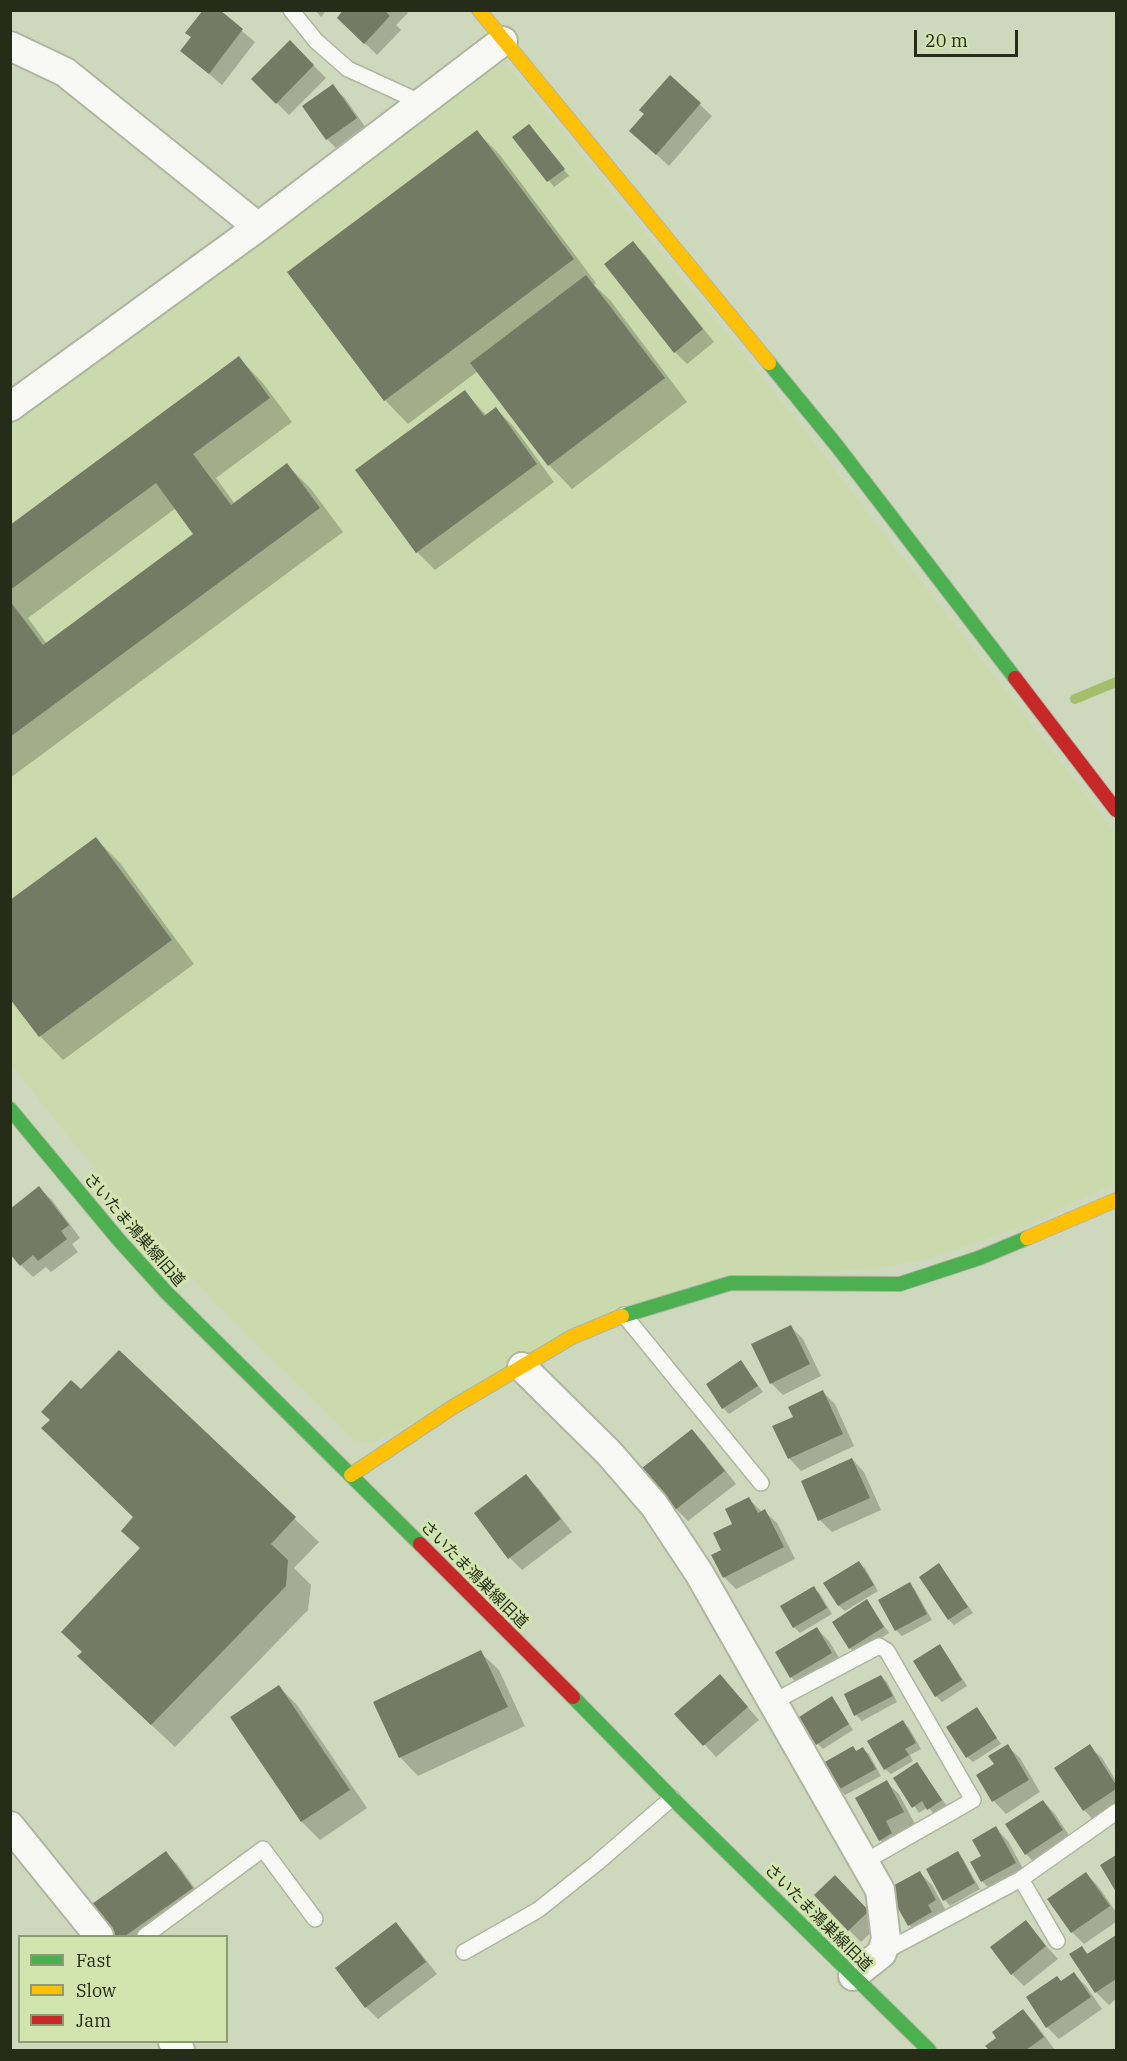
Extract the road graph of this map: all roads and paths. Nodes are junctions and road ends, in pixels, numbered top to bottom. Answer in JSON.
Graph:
{"nodes":[{"id":1,"x":291,"y":10,"type":"edge"},
{"id":2,"x":478,"y":10,"type":"edge"},
{"id":3,"x":503,"y":41,"type":"junction"},
{"id":4,"x":10,"y":46,"type":"edge"},
{"id":5,"x":422,"y":103,"type":"junction"},
{"id":6,"x":258,"y":227,"type":"junction"},
{"id":7,"x":10,"y":407,"type":"edge"},
{"id":8,"x":1116,"y":810,"type":"edge"},
{"id":9,"x":14,"y":1121,"type":"edge"},
{"id":10,"x":1116,"y":1200,"type":"edge"},
{"id":11,"x":624,"y":1315,"type":"junction"},
{"id":12,"x":522,"y":1367,"type":"junction"},
{"id":13,"x":351,"y":1475,"type":"junction"},
{"id":14,"x":761,"y":1483,"type":"dead end"},
{"id":15,"x":773,"y":1702,"type":"junction"},
{"id":16,"x":672,"y":1798,"type":"junction"},
{"id":17,"x":1116,"y":1812,"type":"edge"},
{"id":18,"x":10,"y":1826,"type":"edge"},
{"id":19,"x":864,"y":1862,"type":"junction"},
{"id":20,"x":1021,"y":1879,"type":"junction"},
{"id":21,"x":315,"y":1919,"type":"dead end"},
{"id":22,"x":98,"y":1935,"type":"edge"},
{"id":23,"x":147,"y":1935,"type":"edge"},
{"id":24,"x":1057,"y":1941,"type":"dead end"},
{"id":25,"x":465,"y":1952,"type":"dead end"},
{"id":26,"x":882,"y":1953,"type":"junction"},
{"id":27,"x":853,"y":1976,"type":"junction"},
{"id":28,"x":929,"y":2050,"type":"edge"}],
"edges":[{"from":1,"to":5,"type":"lane"},
{"from":2,"to":3,"type":"street"},
{"from":3,"to":5,"type":"street"},
{"from":3,"to":8,"type":"street"},
{"from":4,"to":6,"type":"street"},
{"from":5,"to":6,"type":"street"},
{"from":6,"to":7,"type":"street"},
{"from":9,"to":13,"type":"street","name":"さいたま鴻巣線旧道"},
{"from":10,"to":11,"type":"street"},
{"from":11,"to":12,"type":"street"},
{"from":11,"to":14,"type":"lane"},
{"from":12,"to":13,"type":"street"},
{"from":12,"to":15,"type":"street"},
{"from":13,"to":16,"type":"street","name":"さいたま鴻巣線旧道"},
{"from":15,"to":19,"type":"street"},
{"from":15,"to":19,"type":"lane"},
{"from":16,"to":25,"type":"lane"},
{"from":16,"to":27,"type":"street","name":"さいたま鴻巣線旧道"},
{"from":17,"to":20,"type":"lane"},
{"from":18,"to":22,"type":"street"},
{"from":19,"to":26,"type":"street"},
{"from":20,"to":24,"type":"lane"},
{"from":20,"to":26,"type":"lane"},
{"from":21,"to":23,"type":"lane"},
{"from":26,"to":27,"type":"street"},
{"from":27,"to":28,"type":"street","name":"さいたま鴻巣線旧道"}]}
